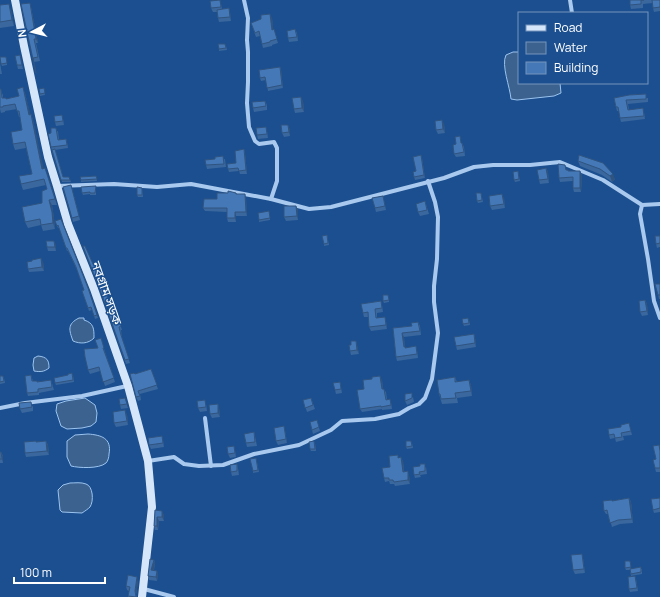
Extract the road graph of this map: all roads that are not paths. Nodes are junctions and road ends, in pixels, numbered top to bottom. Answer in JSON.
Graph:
{"nodes":[{"id":1,"x":16,"y":0,"type":"edge"},
{"id":2,"x":244,"y":0,"type":"edge"},
{"id":3,"x":570,"y":0,"type":"edge"},
{"id":4,"x":572,"y":12,"type":"edge"},
{"id":5,"x":428,"y":182,"type":"junction"},
{"id":6,"x":57,"y":186,"type":"junction"},
{"id":7,"x":271,"y":199,"type":"junction"},
{"id":8,"x":660,"y":204,"type":"edge"},
{"id":9,"x":642,"y":205,"type":"junction"},
{"id":10,"x":660,"y":318,"type":"edge"},
{"id":11,"x":128,"y":386,"type":"junction"},
{"id":12,"x":0,"y":408,"type":"edge"},
{"id":13,"x":205,"y":418,"type":"dead end"},
{"id":14,"x":148,"y":461,"type":"junction"},
{"id":15,"x":211,"y":466,"type":"junction"},
{"id":16,"x":143,"y":593,"type":"edge"},
{"id":17,"x":174,"y":597,"type":"edge"}],
"edges":[{"from":1,"to":6,"type":"main road","name":"নবগ্রাম সড়ক"},
{"from":2,"to":7,"type":"street"},
{"from":3,"to":4,"type":"street"},
{"from":5,"to":7,"type":"street"},
{"from":5,"to":9,"type":"street"},
{"from":5,"to":15,"type":"street"},
{"from":6,"to":7,"type":"street"},
{"from":6,"to":11,"type":"main road","name":"নবগ্রাম সড়ক"},
{"from":8,"to":9,"type":"street"},
{"from":9,"to":10,"type":"street"},
{"from":11,"to":12,"type":"street"},
{"from":11,"to":14,"type":"main road","name":"নবগ্রাম সড়ক"},
{"from":13,"to":15,"type":"street"},
{"from":14,"to":15,"type":"street"},
{"from":14,"to":16,"type":"main road","name":"নবগ্রাম সড়ক"},
{"from":16,"to":17,"type":"street"}]}
